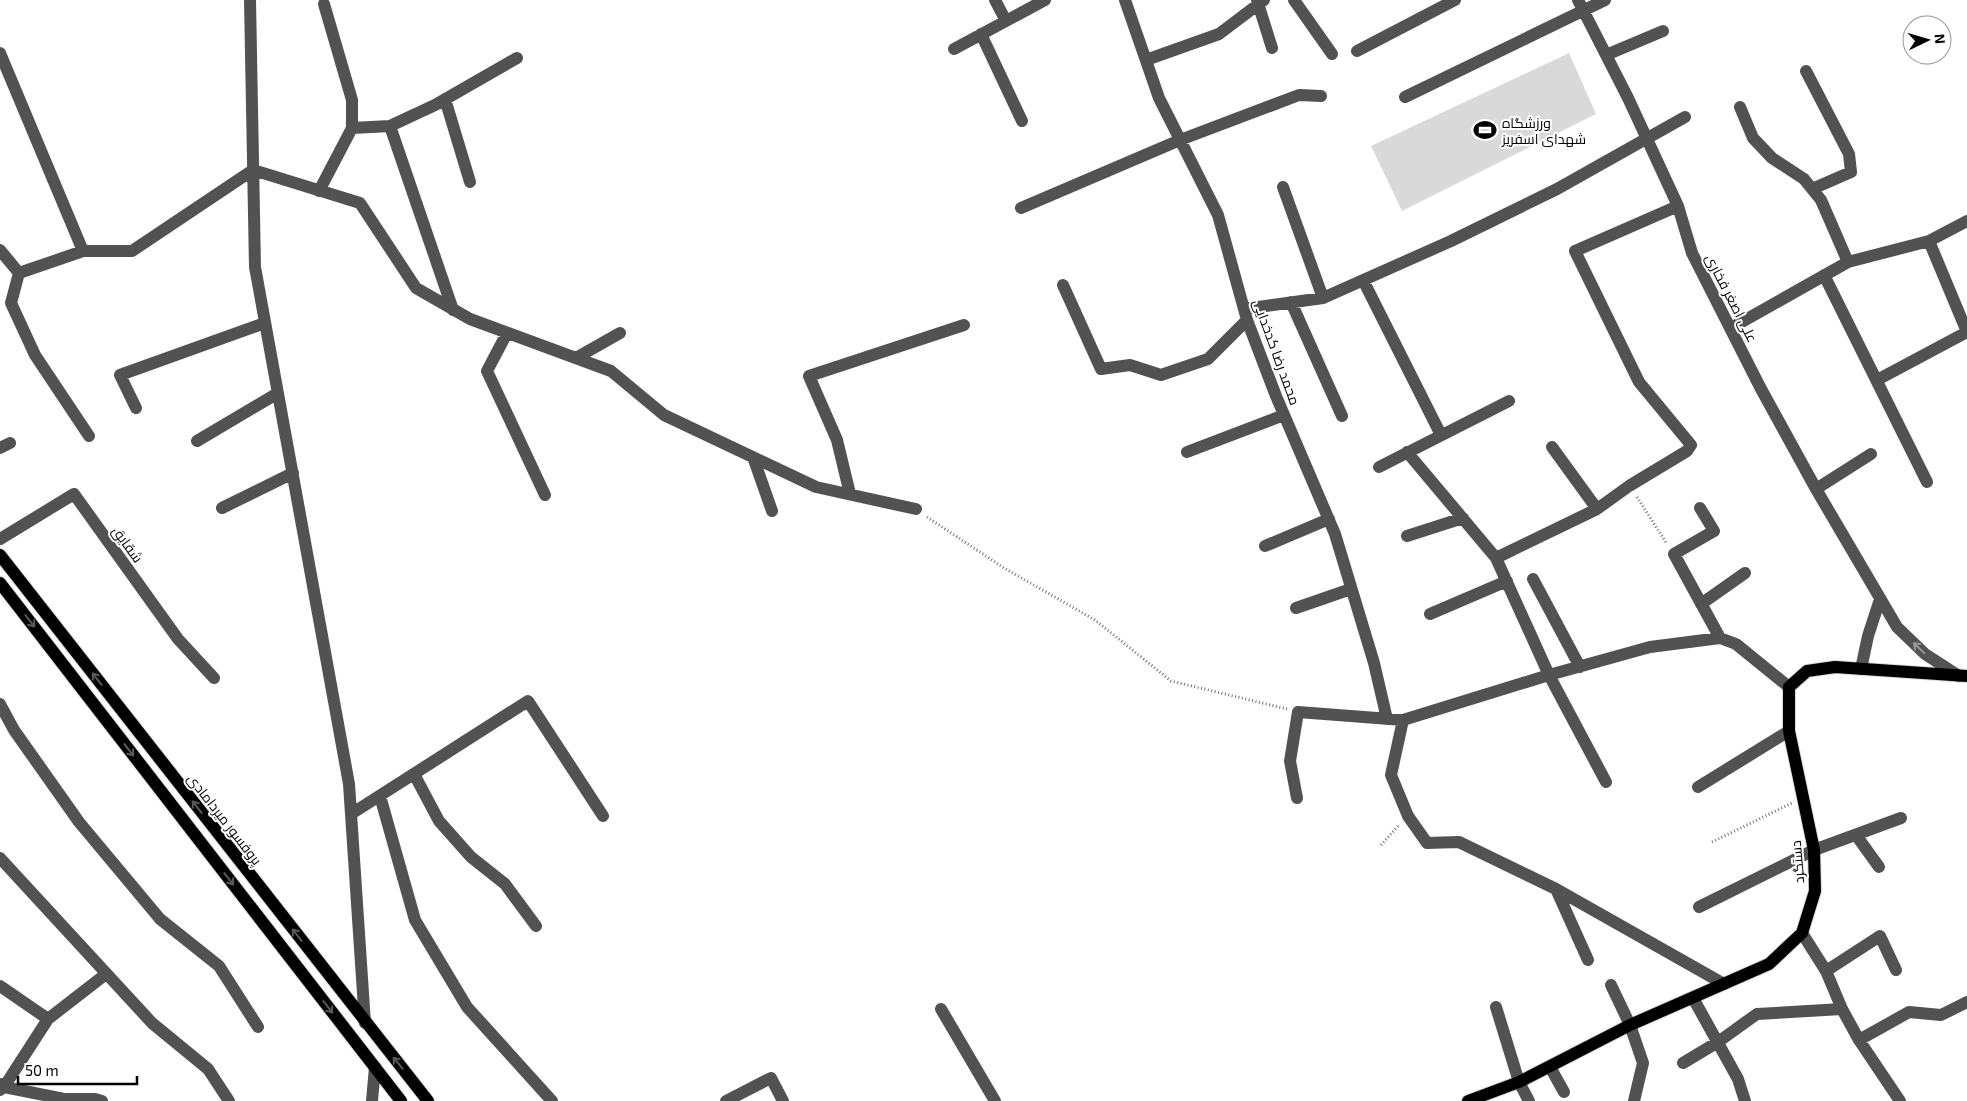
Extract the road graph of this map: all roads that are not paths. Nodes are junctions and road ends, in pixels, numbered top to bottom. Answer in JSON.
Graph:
{"nodes":[{"id":1,"x":250,"y":0,"type":"edge"},
{"id":2,"x":995,"y":0,"type":"edge"},
{"id":3,"x":1045,"y":0,"type":"edge"},
{"id":4,"x":1125,"y":0,"type":"edge"},
{"id":5,"x":1294,"y":0,"type":"edge"},
{"id":6,"x":1455,"y":0,"type":"edge"},
{"id":7,"x":1605,"y":0,"type":"edge"},
{"id":8,"x":1260,"y":1,"type":"edge"},
{"id":9,"x":324,"y":4,"type":"dead end"},
{"id":10,"x":1581,"y":6,"type":"edge"},
{"id":11,"x":1006,"y":21,"type":"junction"},
{"id":12,"x":1663,"y":31,"type":"dead end"},
{"id":13,"x":981,"y":34,"type":"junction"},
{"id":14,"x":1272,"y":48,"type":"dead end"},
{"id":15,"x":954,"y":49,"type":"dead end"},
{"id":16,"x":1357,"y":51,"type":"dead end"},
{"id":17,"x":0,"y":53,"type":"edge"},
{"id":18,"x":1332,"y":54,"type":"dead end"},
{"id":19,"x":1606,"y":56,"type":"junction"},
{"id":20,"x":517,"y":58,"type":"dead end"},
{"id":21,"x":1146,"y":60,"type":"junction"},
{"id":22,"x":1806,"y":71,"type":"dead end"},
{"id":23,"x":1321,"y":96,"type":"dead end"},
{"id":24,"x":1405,"y":97,"type":"dead end"},
{"id":25,"x":445,"y":99,"type":"junction"},
{"id":26,"x":1740,"y":107,"type":"dead end"},
{"id":27,"x":1686,"y":117,"type":"dead end"},
{"id":28,"x":1022,"y":121,"type":"dead end"},
{"id":29,"x":390,"y":126,"type":"junction"},
{"id":30,"x":352,"y":128,"type":"junction"},
{"id":31,"x":1646,"y":138,"type":"junction"},
{"id":32,"x":1180,"y":140,"type":"junction"},
{"id":33,"x":253,"y":170,"type":"junction"},
{"id":34,"x":470,"y":182,"type":"dead end"},
{"id":35,"x":1283,"y":187,"type":"dead end"},
{"id":36,"x":1812,"y":189,"type":"junction"},
{"id":37,"x":319,"y":191,"type":"junction"},
{"id":38,"x":1678,"y":206,"type":"junction"},
{"id":39,"x":1021,"y":208,"type":"dead end"},
{"id":40,"x":1967,"y":221,"type":"edge"},
{"id":41,"x":1929,"y":241,"type":"junction"},
{"id":42,"x":0,"y":250,"type":"edge"},
{"id":43,"x":83,"y":251,"type":"junction"},
{"id":44,"x":1848,"y":262,"type":"junction"},
{"id":45,"x":19,"y":273,"type":"junction"},
{"id":46,"x":1824,"y":275,"type":"junction"},
{"id":47,"x":1363,"y":280,"type":"junction"},
{"id":48,"x":1063,"y":285,"type":"dead end"},
{"id":49,"x":1323,"y":298,"type":"junction"},
{"id":50,"x":1291,"y":302,"type":"junction"},
{"id":51,"x":453,"y":310,"type":"junction"},
{"id":52,"x":1246,"y":315,"type":"junction"},
{"id":53,"x":265,"y":323,"type":"junction"},
{"id":54,"x":964,"y":325,"type":"dead end"},
{"id":55,"x":1731,"y":328,"type":"junction"},
{"id":56,"x":1967,"y":332,"type":"edge"},
{"id":57,"x":507,"y":333,"type":"junction"},
{"id":58,"x":620,"y":333,"type":"dead end"},
{"id":59,"x":576,"y":358,"type":"junction"},
{"id":60,"x":1877,"y":380,"type":"junction"},
{"id":61,"x":278,"y":393,"type":"junction"},
{"id":62,"x":1509,"y":401,"type":"dead end"},
{"id":63,"x":136,"y":408,"type":"dead end"},
{"id":64,"x":1284,"y":415,"type":"junction"},
{"id":65,"x":1342,"y":416,"type":"dead end"},
{"id":66,"x":1441,"y":435,"type":"junction"},
{"id":67,"x":89,"y":436,"type":"dead end"},
{"id":68,"x":197,"y":441,"type":"dead end"},
{"id":69,"x":1552,"y":447,"type":"dead end"},
{"id":70,"x":1187,"y":452,"type":"dead end"},
{"id":71,"x":1407,"y":452,"type":"junction"},
{"id":72,"x":1871,"y":454,"type":"dead end"},
{"id":73,"x":754,"y":457,"type":"junction"},
{"id":74,"x":1379,"y":466,"type":"dead end"},
{"id":75,"x":293,"y":473,"type":"junction"},
{"id":76,"x":1927,"y":482,"type":"dead end"},
{"id":77,"x":1816,"y":489,"type":"junction"},
{"id":78,"x":850,"y":494,"type":"junction"},
{"id":79,"x":545,"y":495,"type":"dead end"},
{"id":80,"x":222,"y":508,"type":"dead end"},
{"id":81,"x":1700,"y":508,"type":"dead end"},
{"id":82,"x":916,"y":509,"type":"road end"},
{"id":83,"x":1597,"y":509,"type":"junction"},
{"id":84,"x":772,"y":511,"type":"dead end"},
{"id":85,"x":1463,"y":518,"type":"junction"},
{"id":86,"x":1329,"y":519,"type":"junction"},
{"id":87,"x":1407,"y":536,"type":"dead end"},
{"id":88,"x":0,"y":539,"type":"edge"},
{"id":89,"x":1265,"y":546,"type":"dead end"},
{"id":90,"x":0,"y":555,"type":"edge"},
{"id":91,"x":1496,"y":558,"type":"junction"},
{"id":92,"x":1746,"y":573,"type":"dead end"},
{"id":93,"x":1533,"y":579,"type":"dead end"},
{"id":94,"x":1507,"y":581,"type":"junction"},
{"id":95,"x":0,"y":583,"type":"edge"},
{"id":96,"x":1351,"y":589,"type":"junction"},
{"id":97,"x":1880,"y":599,"type":"junction"},
{"id":98,"x":1701,"y":604,"type":"junction"},
{"id":99,"x":1296,"y":608,"type":"dead end"},
{"id":100,"x":1430,"y":614,"type":"dead end"},
{"id":101,"x":1720,"y":638,"type":"junction"},
{"id":102,"x":1580,"y":666,"type":"junction"},
{"id":103,"x":1862,"y":669,"type":"junction"},
{"id":104,"x":1549,"y":675,"type":"junction"},
{"id":105,"x":1963,"y":676,"type":"edge"},
{"id":106,"x":214,"y":678,"type":"dead end"},
{"id":107,"x":1788,"y":687,"type":"junction"},
{"id":108,"x":0,"y":704,"type":"edge"},
{"id":109,"x":1386,"y":719,"type":"junction"},
{"id":110,"x":1402,"y":720,"type":"junction"},
{"id":111,"x":1789,"y":731,"type":"junction"},
{"id":112,"x":414,"y":774,"type":"junction"},
{"id":113,"x":1606,"y":782,"type":"dead end"},
{"id":114,"x":1698,"y":787,"type":"dead end"},
{"id":115,"x":380,"y":796,"type":"junction"},
{"id":116,"x":1297,"y":798,"type":"dead end"},
{"id":117,"x":351,"y":814,"type":"junction"},
{"id":118,"x":603,"y":816,"type":"dead end"},
{"id":119,"x":1901,"y":818,"type":"dead end"},
{"id":120,"x":1856,"y":834,"type":"junction"},
{"id":121,"x":1814,"y":850,"type":"junction"},
{"id":122,"x":0,"y":858,"type":"edge"},
{"id":123,"x":1879,"y":867,"type":"dead end"},
{"id":124,"x":1556,"y":890,"type":"junction"},
{"id":125,"x":1699,"y":907,"type":"dead end"},
{"id":126,"x":536,"y":926,"type":"dead end"},
{"id":127,"x":1802,"y":933,"type":"junction"},
{"id":128,"x":1588,"y":960,"type":"dead end"},
{"id":129,"x":1896,"y":970,"type":"dead end"},
{"id":130,"x":1826,"y":971,"type":"junction"},
{"id":131,"x":106,"y":974,"type":"junction"},
{"id":132,"x":1724,"y":984,"type":"junction"},
{"id":133,"x":0,"y":986,"type":"edge"},
{"id":134,"x":1611,"y":986,"type":"dead end"},
{"id":135,"x":1692,"y":998,"type":"junction"},
{"id":136,"x":1967,"y":1002,"type":"edge"},
{"id":137,"x":1496,"y":1007,"type":"dead end"},
{"id":138,"x":941,"y":1008,"type":"dead end"},
{"id":139,"x":1842,"y":1009,"type":"junction"},
{"id":140,"x":48,"y":1019,"type":"junction"},
{"id":141,"x":365,"y":1023,"type":"junction"},
{"id":142,"x":1630,"y":1025,"type":"junction"},
{"id":143,"x":258,"y":1027,"type":"dead end"},
{"id":144,"x":1859,"y":1040,"type":"junction"},
{"id":145,"x":1718,"y":1042,"type":"junction"},
{"id":146,"x":1683,"y":1063,"type":"dead end"},
{"id":147,"x":1550,"y":1067,"type":"junction"},
{"id":148,"x":375,"y":1068,"type":"junction"},
{"id":149,"x":1519,"y":1082,"type":"junction"},
{"id":150,"x":1,"y":1087,"type":"edge"},
{"id":151,"x":1564,"y":1092,"type":"dead end"},
{"id":152,"x":63,"y":1100,"type":"edge"},
{"id":153,"x":102,"y":1101,"type":"edge"},
{"id":154,"x":229,"y":1101,"type":"edge"},
{"id":155,"x":372,"y":1101,"type":"edge"},
{"id":156,"x":400,"y":1101,"type":"edge"},
{"id":157,"x":428,"y":1101,"type":"edge"},
{"id":158,"x":552,"y":1101,"type":"edge"},
{"id":159,"x":726,"y":1101,"type":"edge"},
{"id":160,"x":783,"y":1101,"type":"edge"},
{"id":161,"x":996,"y":1101,"type":"edge"},
{"id":162,"x":1468,"y":1101,"type":"edge"},
{"id":163,"x":1529,"y":1101,"type":"edge"},
{"id":164,"x":1634,"y":1101,"type":"edge"},
{"id":165,"x":1745,"y":1101,"type":"edge"},
{"id":166,"x":1900,"y":1101,"type":"edge"}],
"edges":[{"from":1,"to":33,"type":"street"},
{"from":2,"to":11,"type":"street"},
{"from":3,"to":11,"type":"street"},
{"from":4,"to":21,"type":"street","name":"محمد رضا کدخدایی"},
{"from":5,"to":18,"type":"street"},
{"from":6,"to":16,"type":"street"},
{"from":7,"to":10,"type":"street"},
{"from":8,"to":14,"type":"street"},
{"from":8,"to":21,"type":"street"},
{"from":9,"to":30,"type":"street"},
{"from":10,"to":19,"type":"street","name":"علی اصغر فخاری"},
{"from":10,"to":24,"type":"street"},
{"from":11,"to":13,"type":"street"},
{"from":12,"to":19,"type":"street"},
{"from":13,"to":15,"type":"street"},
{"from":13,"to":28,"type":"street"},
{"from":17,"to":43,"type":"street"},
{"from":19,"to":31,"type":"street","name":"علی اصغر فخاری"},
{"from":20,"to":25,"type":"street"},
{"from":21,"to":32,"type":"street","name":"محمد رضا کدخدایی"},
{"from":22,"to":36,"type":"street"},
{"from":23,"to":32,"type":"street"},
{"from":25,"to":29,"type":"street"},
{"from":25,"to":34,"type":"street"},
{"from":26,"to":36,"type":"street"},
{"from":27,"to":31,"type":"street"},
{"from":29,"to":30,"type":"street"},
{"from":29,"to":51,"type":"street"},
{"from":30,"to":37,"type":"street"},
{"from":31,"to":38,"type":"street","name":"علی اصغر فخاری"},
{"from":31,"to":47,"type":"street"},
{"from":32,"to":39,"type":"street"},
{"from":32,"to":52,"type":"street","name":"محمد رضا کدخدایی"},
{"from":33,"to":37,"type":"street"},
{"from":33,"to":43,"type":"street"},
{"from":33,"to":53,"type":"street"},
{"from":35,"to":49,"type":"street"},
{"from":36,"to":44,"type":"street"},
{"from":37,"to":51,"type":"street"},
{"from":38,"to":55,"type":"street","name":"علی اصغر فخاری"},
{"from":38,"to":83,"type":"street"},
{"from":40,"to":41,"type":"street"},
{"from":41,"to":44,"type":"street"},
{"from":41,"to":56,"type":"street"},
{"from":42,"to":45,"type":"street"},
{"from":43,"to":45,"type":"street"},
{"from":44,"to":46,"type":"street"},
{"from":45,"to":67,"type":"street"},
{"from":46,"to":55,"type":"street"},
{"from":46,"to":60,"type":"street"},
{"from":47,"to":49,"type":"street"},
{"from":47,"to":66,"type":"street"},
{"from":48,"to":52,"type":"street"},
{"from":49,"to":50,"type":"street"},
{"from":50,"to":52,"type":"street"},
{"from":50,"to":65,"type":"street"},
{"from":51,"to":57,"type":"street"},
{"from":52,"to":64,"type":"street","name":"محمد رضا کدخدایی"},
{"from":53,"to":61,"type":"street"},
{"from":53,"to":63,"type":"street"},
{"from":54,"to":78,"type":"street"},
{"from":55,"to":77,"type":"street","name":"علی اصغر فخاری"},
{"from":56,"to":60,"type":"street"},
{"from":57,"to":59,"type":"street"},
{"from":57,"to":79,"type":"street"},
{"from":58,"to":59,"type":"street"},
{"from":59,"to":73,"type":"street"},
{"from":60,"to":76,"type":"street"},
{"from":61,"to":68,"type":"street"},
{"from":61,"to":75,"type":"street"},
{"from":62,"to":66,"type":"street"},
{"from":64,"to":70,"type":"street"},
{"from":64,"to":86,"type":"street","name":"محمد رضا کدخدایی"},
{"from":66,"to":71,"type":"street"},
{"from":69,"to":83,"type":"street"},
{"from":71,"to":74,"type":"street"},
{"from":71,"to":85,"type":"street"},
{"from":72,"to":77,"type":"street"},
{"from":73,"to":78,"type":"street"},
{"from":73,"to":84,"type":"street"},
{"from":75,"to":80,"type":"street"},
{"from":75,"to":117,"type":"street"},
{"from":77,"to":97,"type":"street","name":"علی اصغر فخاری"},
{"from":78,"to":82,"type":"street"},
{"from":81,"to":98,"type":"street"},
{"from":83,"to":91,"type":"street"},
{"from":85,"to":87,"type":"street"},
{"from":85,"to":91,"type":"street"},
{"from":86,"to":89,"type":"street"},
{"from":86,"to":96,"type":"street","name":"محمد رضا کدخدایی"},
{"from":88,"to":106,"type":"street","name":"شقایق"},
{"from":141,"to":90,"type":"main road","name":"پروفسور میردامادی","one_way":true},
{"from":91,"to":94,"type":"street"},
{"from":92,"to":98,"type":"street"},
{"from":93,"to":102,"type":"street"},
{"from":94,"to":100,"type":"street"},
{"from":94,"to":104,"type":"street"},
{"from":95,"to":148,"type":"main road","one_way":true},
{"from":96,"to":99,"type":"street"},
{"from":96,"to":109,"type":"street","name":"محمد رضا کدخدایی"},
{"from":97,"to":103,"type":"street"},
{"from":105,"to":97,"type":"street","name":"علی اصغر فخاری","one_way":true},
{"from":98,"to":101,"type":"street"},
{"from":101,"to":102,"type":"street"},
{"from":101,"to":107,"type":"street"},
{"from":102,"to":104,"type":"street"},
{"from":103,"to":105,"type":"main road"},
{"from":103,"to":107,"type":"main road"},
{"from":104,"to":110,"type":"street"},
{"from":104,"to":113,"type":"street"},
{"from":107,"to":111,"type":"main road","name":"دستگرد"},
{"from":108,"to":143,"type":"street"},
{"from":109,"to":110,"type":"street"},
{"from":109,"to":116,"type":"street"},
{"from":110,"to":124,"type":"street"},
{"from":111,"to":114,"type":"street"},
{"from":111,"to":121,"type":"main road","name":"دستگرد"},
{"from":112,"to":115,"type":"street"},
{"from":112,"to":118,"type":"street"},
{"from":112,"to":126,"type":"street"},
{"from":115,"to":117,"type":"street"},
{"from":115,"to":158,"type":"street"},
{"from":117,"to":141,"type":"street"},
{"from":119,"to":120,"type":"street"},
{"from":120,"to":121,"type":"street"},
{"from":120,"to":123,"type":"street"},
{"from":121,"to":125,"type":"street"},
{"from":121,"to":127,"type":"main road","name":"دستگرد"},
{"from":122,"to":131,"type":"street"},
{"from":124,"to":128,"type":"street"},
{"from":124,"to":132,"type":"street"},
{"from":127,"to":130,"type":"street"},
{"from":127,"to":132,"type":"main road","name":"دستگرد"},
{"from":129,"to":130,"type":"street"},
{"from":130,"to":139,"type":"street"},
{"from":131,"to":140,"type":"street"},
{"from":131,"to":154,"type":"street"},
{"from":132,"to":135,"type":"main road","name":"دستگرد"},
{"from":133,"to":140,"type":"street"},
{"from":134,"to":142,"type":"street"},
{"from":135,"to":142,"type":"main road","name":"دستگرد"},
{"from":135,"to":145,"type":"street"},
{"from":136,"to":144,"type":"street"},
{"from":137,"to":149,"type":"street"},
{"from":138,"to":161,"type":"street"},
{"from":139,"to":144,"type":"street"},
{"from":139,"to":145,"type":"street"},
{"from":140,"to":150,"type":"street"},
{"from":157,"to":141,"type":"main road","name":"پروفسور میردامادی","one_way":true},
{"from":142,"to":147,"type":"main road","name":"دستگرد"},
{"from":142,"to":164,"type":"street"},
{"from":144,"to":166,"type":"street"},
{"from":145,"to":146,"type":"street"},
{"from":145,"to":165,"type":"street"},
{"from":147,"to":149,"type":"main road","name":"دستگرد"},
{"from":147,"to":151,"type":"street"},
{"from":148,"to":155,"type":"street"},
{"from":148,"to":156,"type":"main road"},
{"from":149,"to":162,"type":"main road","name":"دستگرد"},
{"from":149,"to":163,"type":"street"},
{"from":150,"to":152,"type":"street"},
{"from":152,"to":153,"type":"street"},
{"from":159,"to":160,"type":"street"}]}
